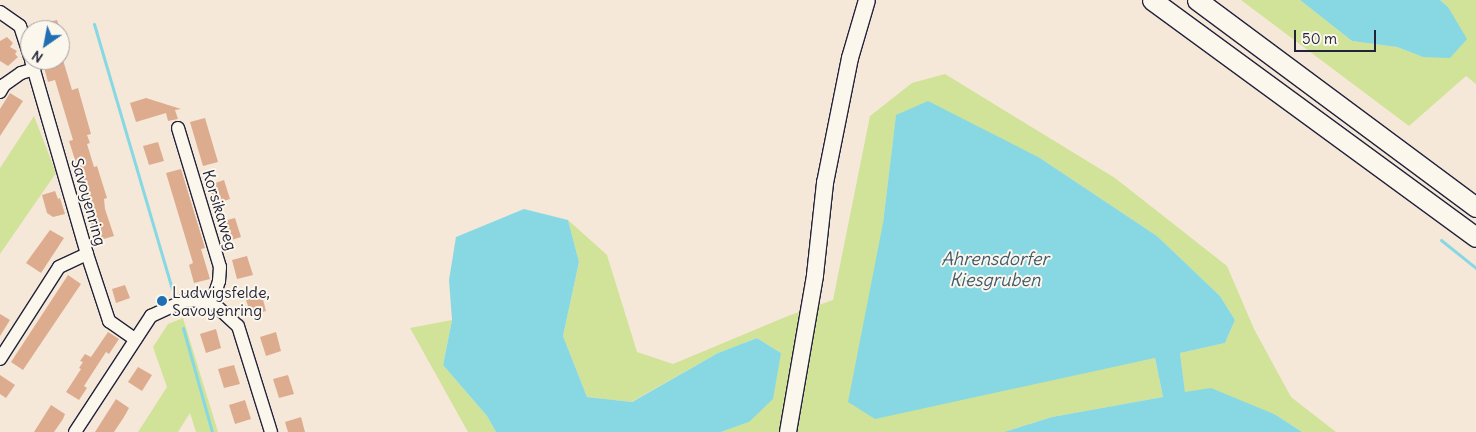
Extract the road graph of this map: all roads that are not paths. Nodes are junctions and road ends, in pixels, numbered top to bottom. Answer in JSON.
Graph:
{"nodes":[{"id":1,"x":867,"y":0,"type":"edge"},
{"id":2,"x":1152,"y":0,"type":"edge"},
{"id":3,"x":1197,"y":0,"type":"edge"},
{"id":4,"x":0,"y":12,"type":"edge"},
{"id":5,"x":20,"y":26,"type":"edge"},
{"id":6,"x":25,"y":70,"type":"edge"},
{"id":7,"x":34,"y":70,"type":"edge"},
{"id":8,"x":0,"y":92,"type":"edge"},
{"id":9,"x":178,"y":128,"type":"dead end"},
{"id":10,"x":1476,"y":207,"type":"edge"},
{"id":11,"x":1476,"y":237,"type":"edge"},
{"id":12,"x":87,"y":254,"type":"junction"},
{"id":13,"x":212,"y":302,"type":"junction"},
{"id":14,"x":136,"y":339,"type":"junction"},
{"id":15,"x":0,"y":359,"type":"edge"},
{"id":16,"x":75,"y":432,"type":"edge"},
{"id":17,"x":271,"y":432,"type":"edge"},
{"id":18,"x":788,"y":432,"type":"edge"}],
"edges":[{"from":1,"to":18,"type":"main road"},
{"from":2,"to":11,"type":"highway"},
{"from":3,"to":10,"type":"highway"},
{"from":4,"to":5,"type":"street"},
{"from":6,"to":8,"type":"street"},
{"from":7,"to":12,"type":"street","name":"Savoyenring"},
{"from":9,"to":13,"type":"street","name":"Korsikaweg"},
{"from":12,"to":14,"type":"street","name":"Savoyenring"},
{"from":12,"to":15,"type":"street"},
{"from":13,"to":14,"type":"street"},
{"from":13,"to":17,"type":"street"},
{"from":14,"to":16,"type":"street"}]}
